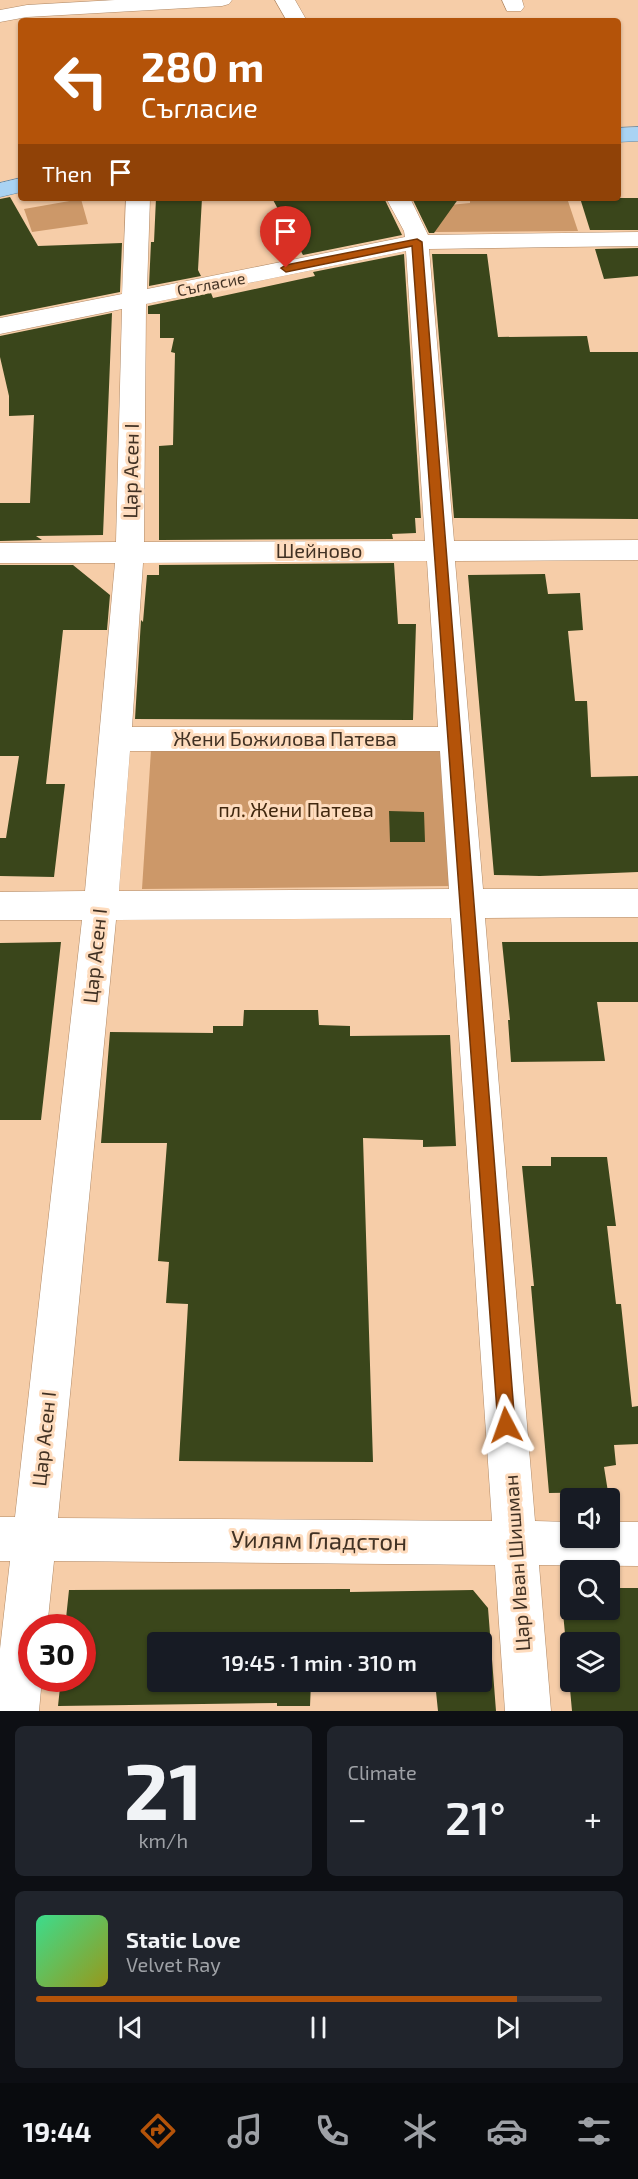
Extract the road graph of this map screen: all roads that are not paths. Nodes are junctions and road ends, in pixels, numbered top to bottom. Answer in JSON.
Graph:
{"nodes":[{"id":1,"x":222,"y":0,"type":"edge"},
{"id":2,"x":285,"y":0,"type":"edge"},
{"id":3,"x":143,"y":8,"type":"edge"},
{"id":4,"x":0,"y":16,"type":"edge"},
{"id":5,"x":295,"y":18,"type":"edge"},
{"id":6,"x":638,"y":134,"type":"edge"},
{"id":7,"x":621,"y":135,"type":"edge"},
{"id":8,"x":18,"y":186,"type":"edge"},
{"id":9,"x":0,"y":190,"type":"edge"},
{"id":10,"x":138,"y":201,"type":"edge"},
{"id":11,"x":400,"y":201,"type":"edge"},
{"id":12,"x":638,"y":239,"type":"edge"},
{"id":13,"x":417,"y":242,"type":"junction"},
{"id":14,"x":134,"y":300,"type":"junction"},
{"id":15,"x":0,"y":326,"type":"edge"},
{"id":16,"x":441,"y":550,"type":"junction"},
{"id":17,"x":638,"y":550,"type":"edge"},
{"id":18,"x":130,"y":552,"type":"junction"},
{"id":19,"x":0,"y":553,"type":"edge"},
{"id":20,"x":115,"y":739,"type":"junction"},
{"id":21,"x":455,"y":739,"type":"junction"},
{"id":22,"x":638,"y":903,"type":"edge"},
{"id":23,"x":467,"y":904,"type":"junction"},
{"id":24,"x":100,"y":905,"type":"junction"},
{"id":25,"x":0,"y":906,"type":"edge"},
{"id":26,"x":17,"y":1538,"type":"edge"},
{"id":27,"x":515,"y":1543,"type":"junction"},
{"id":28,"x":638,"y":1544,"type":"edge"},
{"id":29,"x":16,"y":1711,"type":"edge"},
{"id":30,"x":528,"y":1711,"type":"edge"}],
"edges":[{"from":1,"to":3,"type":"street"},
{"from":2,"to":5,"type":"street"},
{"from":3,"to":4,"type":"street"},
{"from":6,"to":7,"type":"main road"},
{"from":8,"to":9,"type":"main road"},
{"from":10,"to":14,"type":"street","name":"Цар Асен I"},
{"from":11,"to":13,"type":"street","name":"Цар Иван Шишман"},
{"from":12,"to":13,"type":"street","name":"Съгласие"},
{"from":13,"to":14,"type":"street","name":"Съгласие"},
{"from":13,"to":16,"type":"street","name":"Цар Иван Шишман"},
{"from":14,"to":15,"type":"street","name":"Съгласие"},
{"from":14,"to":18,"type":"street","name":"Цар Асен I"},
{"from":16,"to":17,"type":"street","name":"Шейново"},
{"from":16,"to":18,"type":"street","name":"Шейново"},
{"from":16,"to":21,"type":"street","name":"Цар Иван Шишман"},
{"from":18,"to":19,"type":"street","name":"Шейново"},
{"from":18,"to":20,"type":"street","name":"Цар Асен I"},
{"from":20,"to":21,"type":"street","name":"Жени Божилова Патева"},
{"from":20,"to":24,"type":"street","name":"Цар Асен I"},
{"from":21,"to":23,"type":"street","name":"Цар Иван Шишман"},
{"from":22,"to":23,"type":"street"},
{"from":23,"to":24,"type":"street"},
{"from":23,"to":27,"type":"street","name":"Цар Иван Шишман"},
{"from":24,"to":25,"type":"street"},
{"from":24,"to":26,"type":"street","name":"Цар Асен I"},
{"from":26,"to":27,"type":"street","name":"Уилям Гладстон"},
{"from":26,"to":29,"type":"street","name":"Цар Асен I"},
{"from":27,"to":28,"type":"street","name":"Уилям Гладстон"},
{"from":27,"to":30,"type":"street","name":"Цар Иван Шишман"}]}
